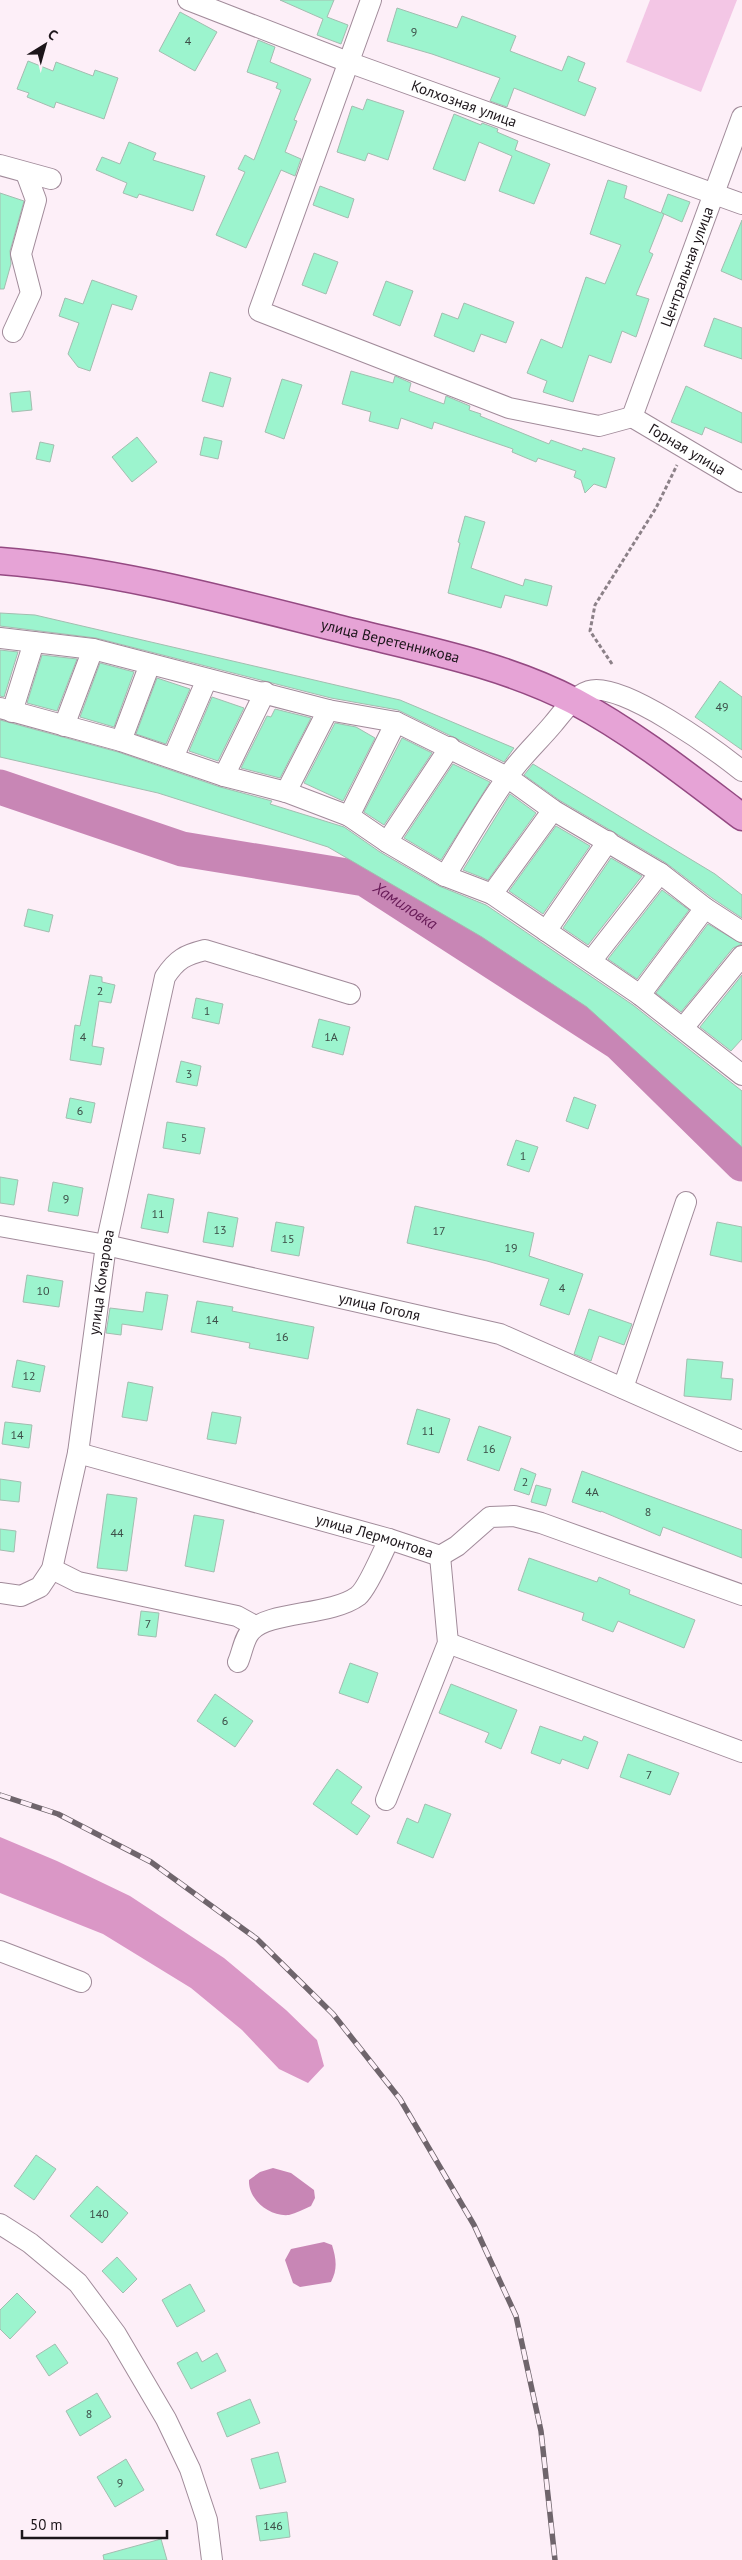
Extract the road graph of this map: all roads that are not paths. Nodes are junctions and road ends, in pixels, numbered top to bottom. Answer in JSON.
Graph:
{"nodes":[{"id":1,"x":188,"y":0,"type":"edge"},
{"id":2,"x":371,"y":0,"type":"edge"},
{"id":3,"x":348,"y":62,"type":"junction"},
{"id":4,"x":742,"y":117,"type":"edge"},
{"id":5,"x":0,"y":165,"type":"edge"},
{"id":6,"x":26,"y":173,"type":"junction"},
{"id":7,"x":51,"y":179,"type":"dead end"},
{"id":8,"x":713,"y":192,"type":"junction"},
{"id":9,"x":742,"y":204,"type":"edge"},
{"id":10,"x":13,"y":332,"type":"dead end"},
{"id":11,"x":632,"y":418,"type":"junction"},
{"id":12,"x":742,"y":482,"type":"edge"},
{"id":13,"x":0,"y":561,"type":"edge"},
{"id":14,"x":0,"y":638,"type":"edge"},
{"id":15,"x":34,"y":642,"type":"junction"},
{"id":16,"x":93,"y":649,"type":"junction"},
{"id":17,"x":150,"y":664,"type":"junction"},
{"id":18,"x":208,"y":679,"type":"junction"},
{"id":19,"x":265,"y":692,"type":"junction"},
{"id":20,"x":573,"y":701,"type":"junction"},
{"id":21,"x":6,"y":710,"type":"edge"},
{"id":22,"x":328,"y":710,"type":"junction"},
{"id":23,"x":396,"y":722,"type":"junction"},
{"id":24,"x":64,"y":726,"type":"junction"},
{"id":25,"x":121,"y":741,"type":"junction"},
{"id":26,"x":450,"y":747,"type":"junction"},
{"id":27,"x":173,"y":758,"type":"junction"},
{"id":28,"x":742,"y":771,"type":"edge"},
{"id":29,"x":224,"y":776,"type":"junction"},
{"id":30,"x":507,"y":777,"type":"junction"},
{"id":31,"x":286,"y":792,"type":"junction"},
{"id":32,"x":553,"y":810,"type":"junction"},
{"id":33,"x":349,"y":816,"type":"junction"},
{"id":34,"x":742,"y":817,"type":"edge"},
{"id":35,"x":608,"y":841,"type":"junction"},
{"id":36,"x":387,"y":842,"type":"junction"},
{"id":37,"x":660,"y":873,"type":"junction"},
{"id":38,"x":445,"y":876,"type":"junction"},
{"id":39,"x":492,"y":894,"type":"junction"},
{"id":40,"x":704,"y":908,"type":"junction"},
{"id":41,"x":546,"y":931,"type":"junction"},
{"id":42,"x":742,"y":932,"type":"edge"},
{"id":43,"x":742,"y":956,"type":"edge"},
{"id":44,"x":591,"y":961,"type":"junction"},
{"id":45,"x":350,"y":994,"type":"dead end"},
{"id":46,"x":640,"y":995,"type":"junction"},
{"id":47,"x":683,"y":1028,"type":"junction"},
{"id":48,"x":739,"y":1067,"type":"edge"},
{"id":49,"x":686,"y":1202,"type":"dead end"},
{"id":50,"x":0,"y":1226,"type":"edge"},
{"id":51,"x":106,"y":1245,"type":"junction"},
{"id":52,"x":623,"y":1388,"type":"junction"},
{"id":53,"x":742,"y":1440,"type":"edge"},
{"id":54,"x":78,"y":1453,"type":"junction"},
{"id":55,"x":389,"y":1538,"type":"junction"},
{"id":56,"x":440,"y":1556,"type":"junction"},
{"id":57,"x":52,"y":1569,"type":"junction"},
{"id":58,"x":0,"y":1593,"type":"edge"},
{"id":59,"x":742,"y":1595,"type":"edge"},
{"id":60,"x":256,"y":1626,"type":"junction"},
{"id":61,"x":448,"y":1642,"type":"junction"},
{"id":62,"x":238,"y":1662,"type":"dead end"},
{"id":63,"x":742,"y":1752,"type":"edge"},
{"id":64,"x":386,"y":1800,"type":"dead end"},
{"id":65,"x":0,"y":1952,"type":"edge"},
{"id":66,"x":81,"y":1982,"type":"dead end"},
{"id":67,"x":0,"y":2224,"type":"edge"},
{"id":68,"x":212,"y":2560,"type":"edge"}],
"edges":[{"from":1,"to":3,"type":"street","name":"Колхозная улица"},
{"from":2,"to":3,"type":"street"},
{"from":3,"to":8,"type":"street","name":"Колхозная улица"},
{"from":3,"to":11,"type":"street"},
{"from":4,"to":8,"type":"street","name":"Центральная улица"},
{"from":5,"to":6,"type":"street"},
{"from":6,"to":7,"type":"street"},
{"from":6,"to":10,"type":"street"},
{"from":8,"to":9,"type":"street","name":"Колхозная улица"},
{"from":8,"to":11,"type":"street","name":"Центральная улица"},
{"from":11,"to":12,"type":"street","name":"Горная улица"},
{"from":13,"to":20,"type":"main road","name":"улица Веретенникова"},
{"from":14,"to":15,"type":"street"},
{"from":15,"to":16,"type":"street"},
{"from":15,"to":21,"type":"street"},
{"from":16,"to":17,"type":"street"},
{"from":16,"to":24,"type":"street"},
{"from":17,"to":18,"type":"street"},
{"from":17,"to":25,"type":"street"},
{"from":18,"to":19,"type":"street"},
{"from":18,"to":27,"type":"street"},
{"from":19,"to":22,"type":"street"},
{"from":19,"to":29,"type":"street"},
{"from":20,"to":28,"type":"street"},
{"from":20,"to":30,"type":"street"},
{"from":20,"to":34,"type":"main road","name":"улица Веретенникова"},
{"from":21,"to":24,"type":"street"},
{"from":22,"to":23,"type":"street"},
{"from":22,"to":31,"type":"street"},
{"from":23,"to":26,"type":"street"},
{"from":23,"to":33,"type":"street"},
{"from":24,"to":25,"type":"street"},
{"from":25,"to":27,"type":"street"},
{"from":26,"to":30,"type":"street"},
{"from":26,"to":36,"type":"street"},
{"from":27,"to":29,"type":"street"},
{"from":29,"to":31,"type":"street"},
{"from":30,"to":32,"type":"street"},
{"from":30,"to":38,"type":"street"},
{"from":31,"to":33,"type":"street"},
{"from":32,"to":35,"type":"street"},
{"from":32,"to":39,"type":"street"},
{"from":33,"to":36,"type":"street"},
{"from":35,"to":37,"type":"street"},
{"from":35,"to":41,"type":"street"},
{"from":36,"to":38,"type":"street"},
{"from":37,"to":40,"type":"street"},
{"from":37,"to":44,"type":"street"},
{"from":38,"to":39,"type":"street"},
{"from":39,"to":41,"type":"street"},
{"from":40,"to":42,"type":"street"},
{"from":40,"to":46,"type":"street"},
{"from":41,"to":44,"type":"street"},
{"from":43,"to":47,"type":"street"},
{"from":44,"to":46,"type":"street"},
{"from":45,"to":51,"type":"street","name":"улица Комарова"},
{"from":46,"to":47,"type":"street"},
{"from":47,"to":48,"type":"street"},
{"from":49,"to":52,"type":"street"},
{"from":50,"to":51,"type":"street","name":"улица Гоголя"},
{"from":51,"to":52,"type":"street","name":"улица Гоголя"},
{"from":51,"to":54,"type":"street","name":"улица Комарова"},
{"from":52,"to":53,"type":"street","name":"улица Гоголя"},
{"from":54,"to":55,"type":"street","name":"улица Лермонтова"},
{"from":54,"to":57,"type":"street","name":"улица Комарова"},
{"from":55,"to":56,"type":"street","name":"улица Лермонтова"},
{"from":55,"to":60,"type":"street"},
{"from":56,"to":59,"type":"street","name":"улица Лермонтова"},
{"from":56,"to":61,"type":"street"},
{"from":57,"to":58,"type":"street","name":"улица Комарова"},
{"from":57,"to":60,"type":"street"},
{"from":60,"to":62,"type":"street"},
{"from":61,"to":63,"type":"street"},
{"from":61,"to":64,"type":"street"},
{"from":65,"to":66,"type":"street"},
{"from":67,"to":68,"type":"street"}]}
